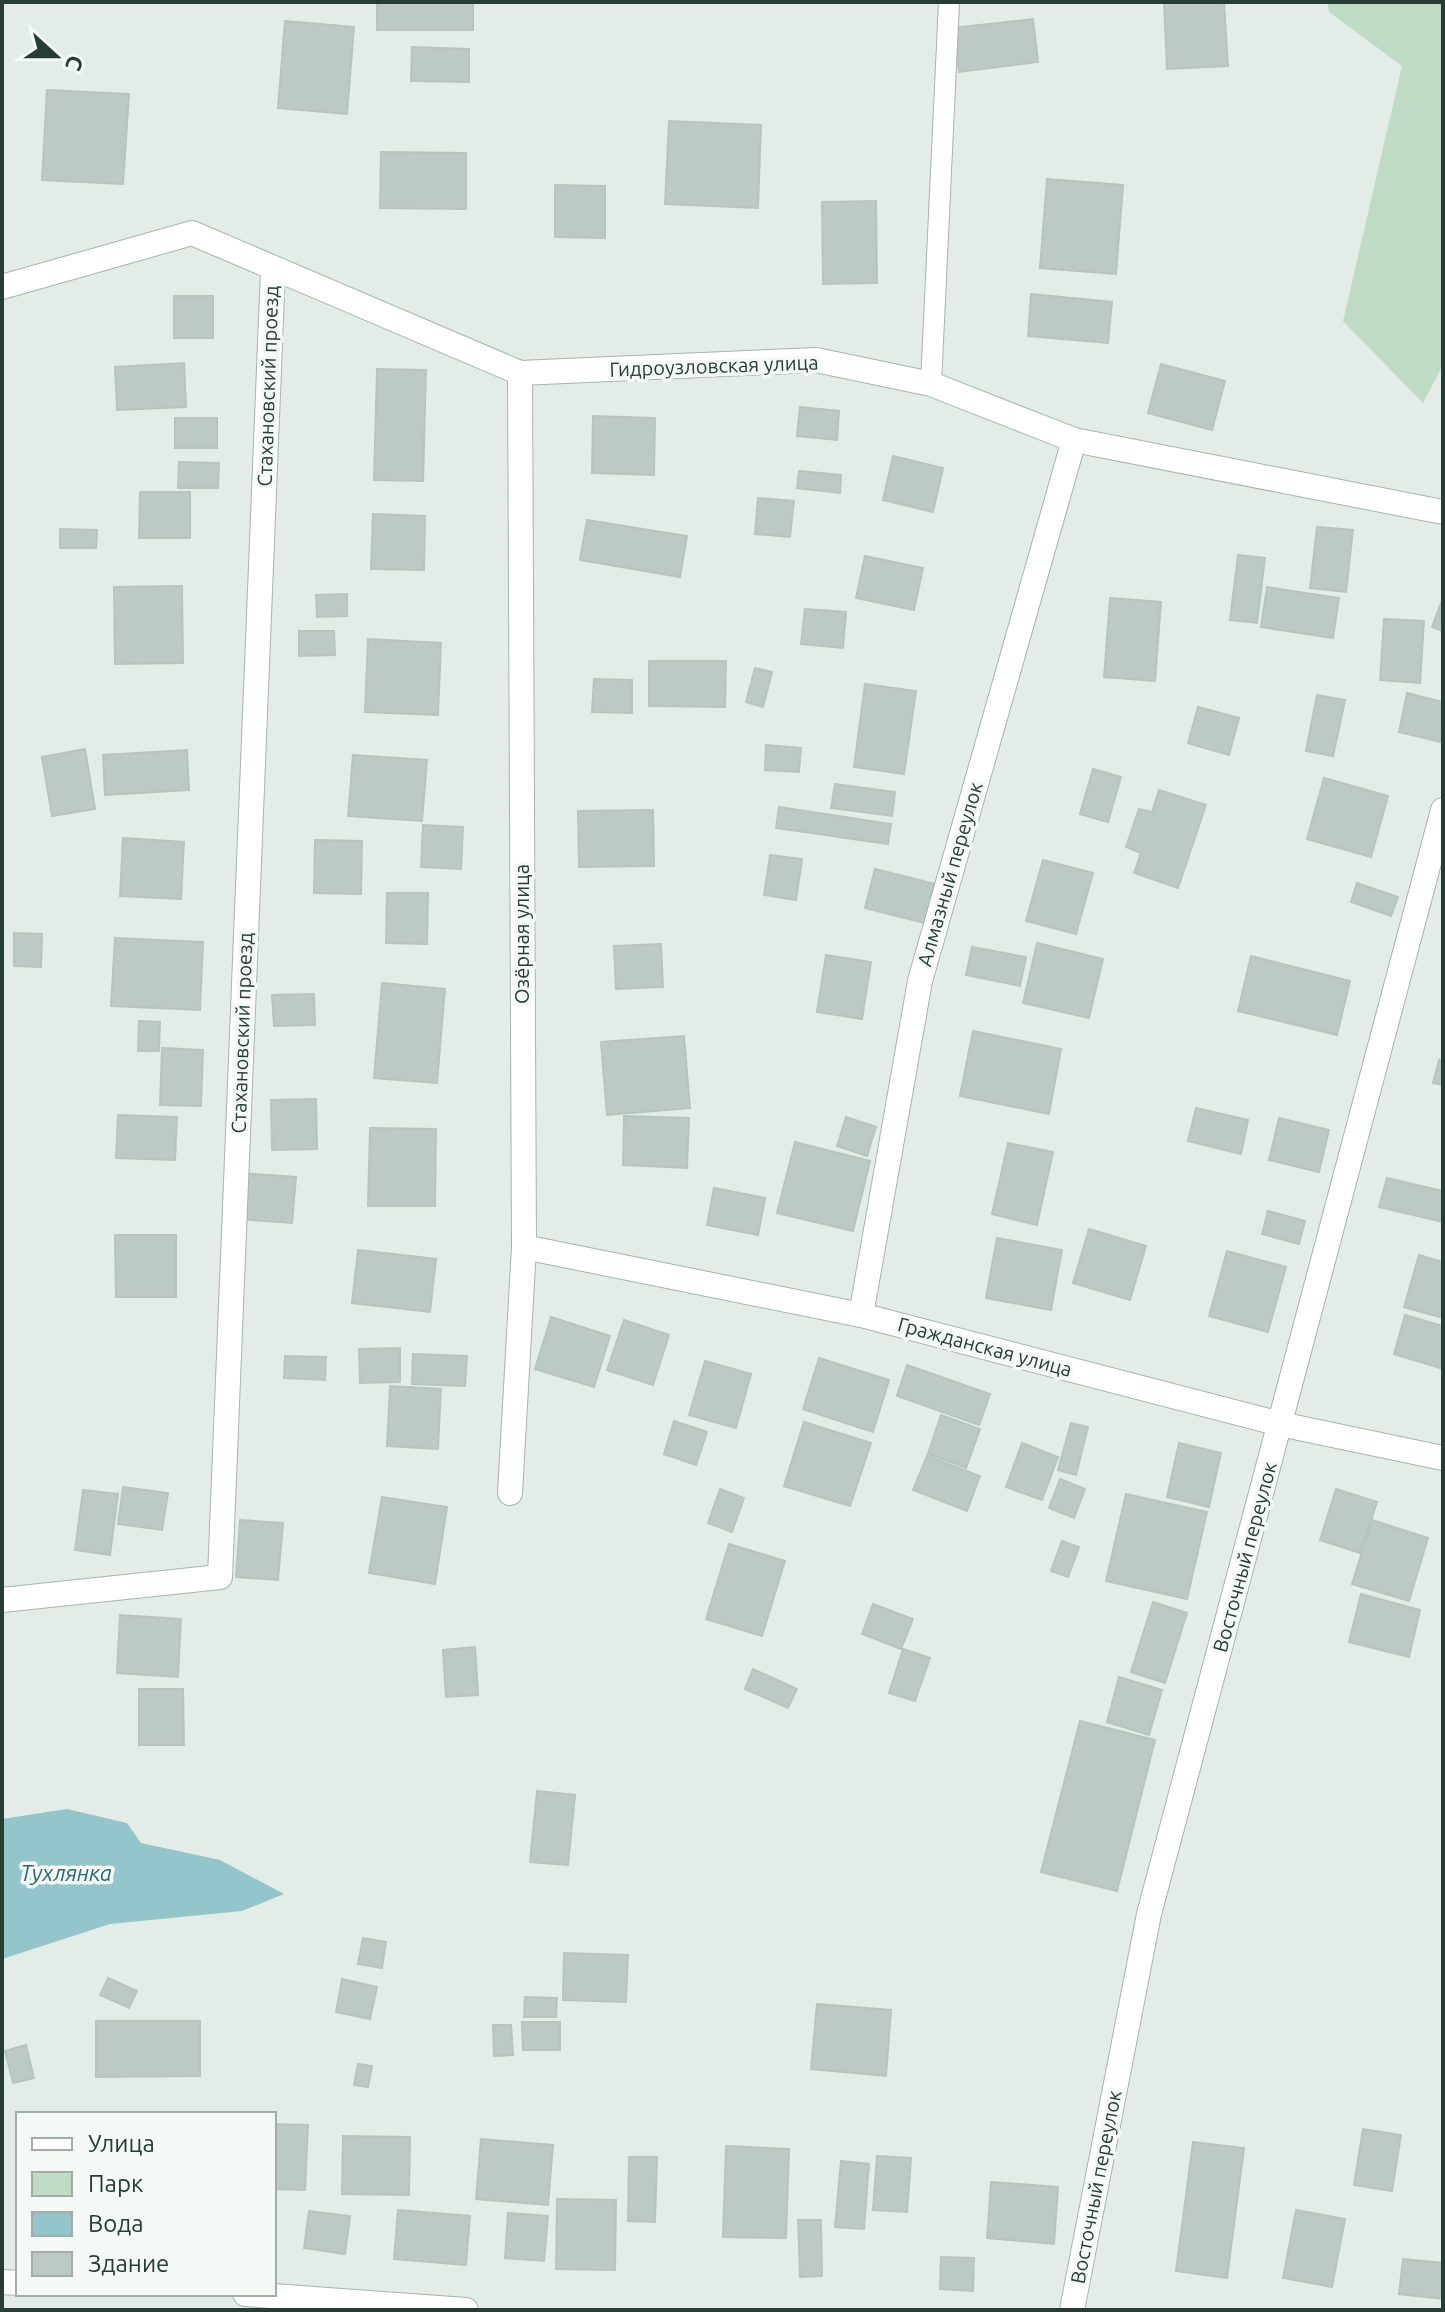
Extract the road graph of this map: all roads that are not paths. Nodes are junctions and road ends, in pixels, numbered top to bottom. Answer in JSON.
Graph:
{"nodes":[{"id":1,"x":949,"y":2,"type":"edge"},
{"id":2,"x":273,"y":270,"type":"junction"},
{"id":3,"x":2,"y":287,"type":"edge"},
{"id":4,"x":520,"y":373,"type":"junction"},
{"id":5,"x":931,"y":384,"type":"junction"},
{"id":6,"x":1074,"y":440,"type":"junction"},
{"id":7,"x":1443,"y":512,"type":"edge"},
{"id":8,"x":1443,"y":810,"type":"edge"},
{"id":9,"x":524,"y":1247,"type":"junction"},
{"id":10,"x":861,"y":1315,"type":"junction"},
{"id":11,"x":1280,"y":1424,"type":"junction"},
{"id":12,"x":1443,"y":1458,"type":"edge"},
{"id":13,"x":510,"y":1493,"type":"dead end"},
{"id":14,"x":2,"y":1600,"type":"edge"},
{"id":15,"x":273,"y":2296,"type":"edge"},
{"id":16,"x":466,"y":2310,"type":"edge"},
{"id":17,"x":1072,"y":2310,"type":"edge"}],
"edges":[{"from":1,"to":5,"type":"lane"},
{"from":2,"to":3,"type":"street","name":"Гидроузловская улица"},
{"from":2,"to":4,"type":"street","name":"Гидроузловская улица"},
{"from":2,"to":14,"type":"street","name":"Стахановский проезд"},
{"from":4,"to":5,"type":"street","name":"Гидроузловская улица"},
{"from":4,"to":9,"type":"street","name":"Озёрная улица"},
{"from":5,"to":6,"type":"street","name":"Гидроузловская улица"},
{"from":6,"to":7,"type":"street","name":"Гидроузловская улица"},
{"from":6,"to":10,"type":"street","name":"Алмазный переулок"},
{"from":8,"to":11,"type":"street","name":"Восточный переулок"},
{"from":9,"to":10,"type":"street","name":"Гражданская улица"},
{"from":9,"to":13,"type":"street","name":"Озёрная улица"},
{"from":10,"to":11,"type":"street","name":"Гражданская улица"},
{"from":11,"to":12,"type":"street","name":"Гражданская улица"},
{"from":11,"to":17,"type":"street","name":"Восточный переулок"},
{"from":15,"to":16,"type":"street"}]}
